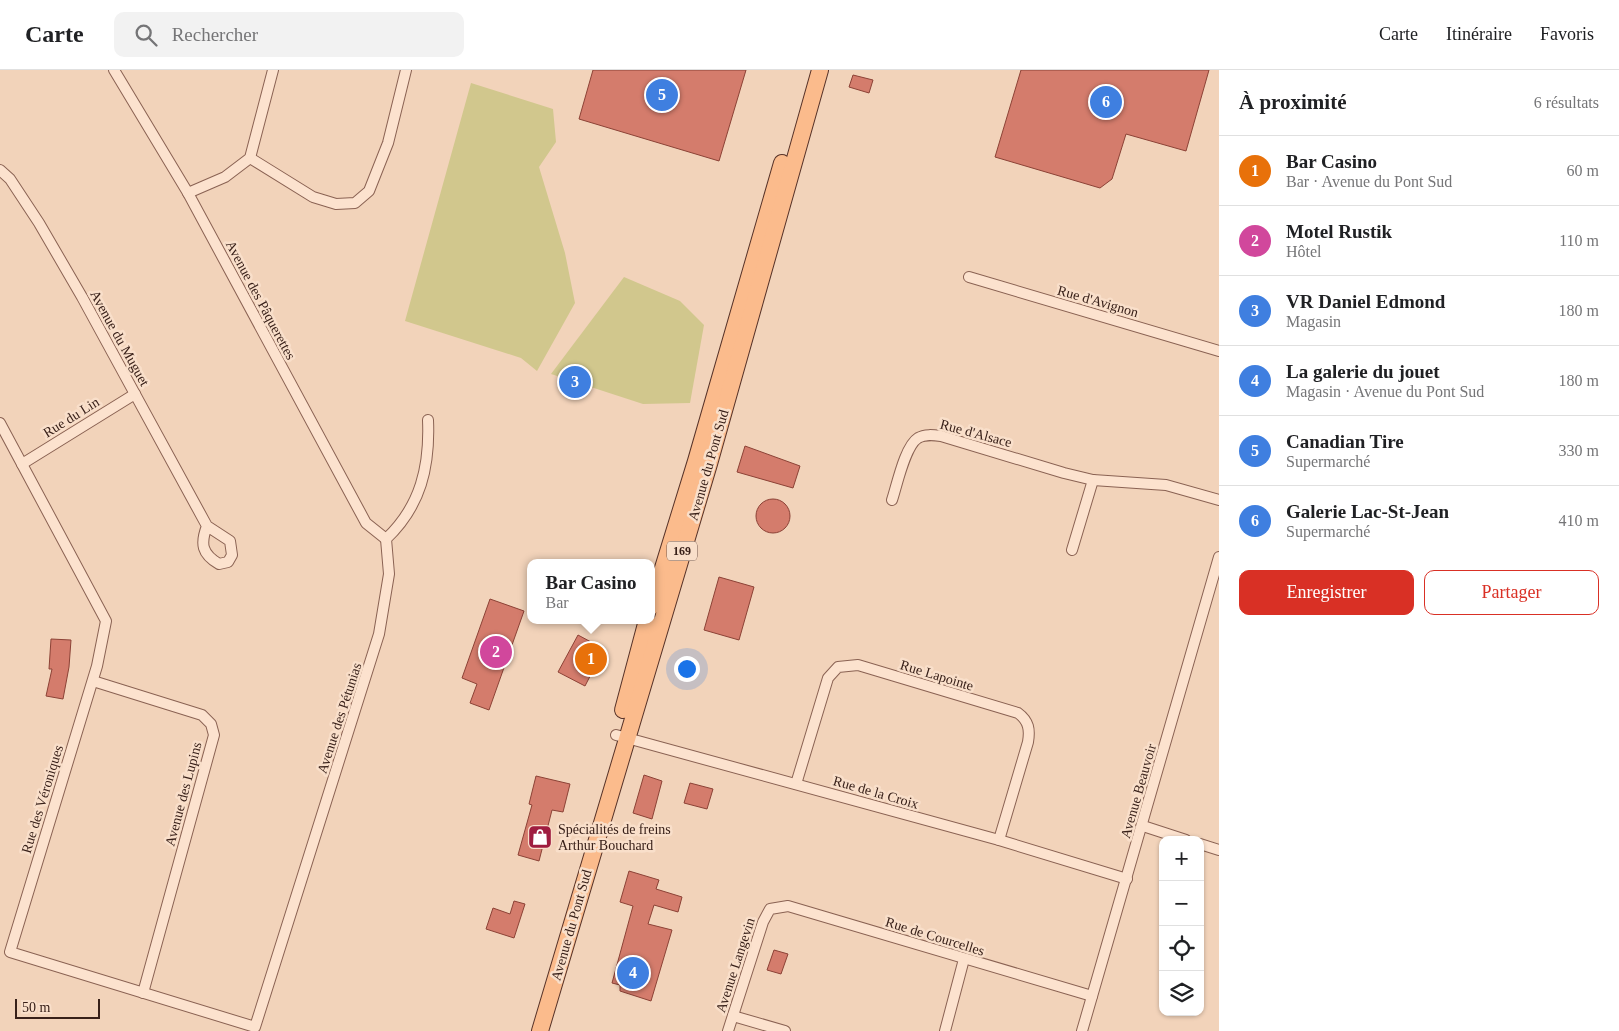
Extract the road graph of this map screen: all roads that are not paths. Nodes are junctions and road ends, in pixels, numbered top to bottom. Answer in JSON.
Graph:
{"nodes":[{"id":1,"x":114,"y":70,"type":"edge"},
{"id":2,"x":274,"y":70,"type":"edge"},
{"id":3,"x":406,"y":70,"type":"edge"},
{"id":4,"x":811,"y":70,"type":"edge"},
{"id":5,"x":820,"y":70,"type":"edge"},
{"id":6,"x":250,"y":158,"type":"junction"},
{"id":7,"x":0,"y":170,"type":"edge"},
{"id":8,"x":188,"y":193,"type":"junction"},
{"id":9,"x":968,"y":277,"type":"dead end"},
{"id":10,"x":1219,"y":351,"type":"edge"},
{"id":11,"x":135,"y":394,"type":"junction"},
{"id":12,"x":428,"y":420,"type":"dead end"},
{"id":13,"x":0,"y":423,"type":"edge"},
{"id":14,"x":22,"y":464,"type":"junction"},
{"id":15,"x":1093,"y":480,"type":"junction"},
{"id":16,"x":892,"y":500,"type":"dead end"},
{"id":17,"x":1219,"y":500,"type":"edge"},
{"id":18,"x":207,"y":526,"type":"dead end"},
{"id":19,"x":386,"y":538,"type":"junction"},
{"id":20,"x":1072,"y":550,"type":"dead end"},
{"id":21,"x":1219,"y":557,"type":"edge"},
{"id":22,"x":655,"y":594,"type":"edge"},
{"id":23,"x":647,"y":624,"type":"edge"},
{"id":24,"x":93,"y":681,"type":"junction"},
{"id":25,"x":621,"y":736,"type":"junction"},
{"id":26,"x":796,"y":784,"type":"junction"},
{"id":27,"x":1143,"y":826,"type":"junction"},
{"id":28,"x":1174,"y":836,"type":"edge"},
{"id":29,"x":999,"y":840,"type":"junction"},
{"id":30,"x":1204,"y":845,"type":"edge"},
{"id":31,"x":1219,"y":850,"type":"edge"},
{"id":32,"x":1127,"y":879,"type":"junction"},
{"id":33,"x":770,"y":909,"type":"joint"},
{"id":34,"x":5,"y":951,"type":"edge"},
{"id":35,"x":964,"y":959,"type":"junction"},
{"id":36,"x":143,"y":993,"type":"junction"},
{"id":37,"x":1092,"y":996,"type":"junction"},
{"id":38,"x":733,"y":1016,"type":"junction"},
{"id":39,"x":255,"y":1027,"type":"joint"},
{"id":40,"x":530,"y":1031,"type":"edge"},
{"id":41,"x":540,"y":1031,"type":"edge"},
{"id":42,"x":728,"y":1031,"type":"edge"},
{"id":43,"x":785,"y":1031,"type":"edge"},
{"id":44,"x":945,"y":1031,"type":"edge"},
{"id":45,"x":1082,"y":1031,"type":"edge"}],
"edges":[{"from":1,"to":8,"type":"street","name":"Avenue des Pâquerettes"},
{"from":2,"to":6,"type":"street"},
{"from":3,"to":6,"type":"street"},
{"from":4,"to":22,"type":"main road","name":"Avenue du Pont Sud","number":"169"},
{"from":5,"to":25,"type":"main road","name":"Avenue du Pont Sud","number":"169"},
{"from":6,"to":8,"type":"street"},
{"from":7,"to":11,"type":"street","name":"Avenue du Muguet"},
{"from":8,"to":19,"type":"street","name":"Avenue des Pâquerettes"},
{"from":9,"to":10,"type":"street","name":"Rue d'Avignon"},
{"from":11,"to":14,"type":"street","name":"Rue du Lin"},
{"from":11,"to":18,"type":"street","name":"Avenue du Muguet"},
{"from":12,"to":19,"type":"street"},
{"from":13,"to":14,"type":"street","name":"Rue des Véroniques"},
{"from":14,"to":24,"type":"street","name":"Rue des Véroniques"},
{"from":15,"to":16,"type":"street","name":"Rue d'Alsace"},
{"from":15,"to":17,"type":"street","name":"Rue d'Alsace"},
{"from":15,"to":20,"type":"street"},
{"from":19,"to":39,"type":"street","name":"Avenue des Pétunias"},
{"from":21,"to":27,"type":"street","name":"Avenue Beauvoir"},
{"from":23,"to":25,"type":"main road","name":"Avenue du Pont Sud","number":"169"},
{"from":24,"to":34,"type":"street","name":"Rue des Véroniques"},
{"from":24,"to":36,"type":"street","name":"Avenue des Lupins"},
{"from":25,"to":26,"type":"street","name":"Rue de la Croix"},
{"from":25,"to":40,"type":"main road","name":"Avenue du Pont Sud","number":"169"},
{"from":25,"to":41,"type":"main road","name":"Avenue du Pont Sud","number":"169"},
{"from":26,"to":29,"type":"street","name":"Rue de la Croix"},
{"from":26,"to":29,"type":"street","name":"Rue Lapointe"},
{"from":27,"to":28,"type":"street"},
{"from":27,"to":32,"type":"street","name":"Avenue Beauvoir"},
{"from":29,"to":32,"type":"street","name":"Rue de la Croix"},
{"from":30,"to":31,"type":"street"},
{"from":32,"to":37,"type":"street","name":"Avenue Beauvoir"},
{"from":33,"to":35,"type":"street","name":"Rue de Courcelles"},
{"from":33,"to":38,"type":"street","name":"Avenue Langevin"},
{"from":34,"to":36,"type":"street","name":"Rue des Véroniques"},
{"from":35,"to":37,"type":"street","name":"Rue de Courcelles"},
{"from":35,"to":44,"type":"street"},
{"from":36,"to":39,"type":"street","name":"Rue des Véroniques"},
{"from":37,"to":45,"type":"street","name":"Avenue Beauvoir"},
{"from":38,"to":42,"type":"street","name":"Avenue Langevin"},
{"from":38,"to":43,"type":"street"}]}
